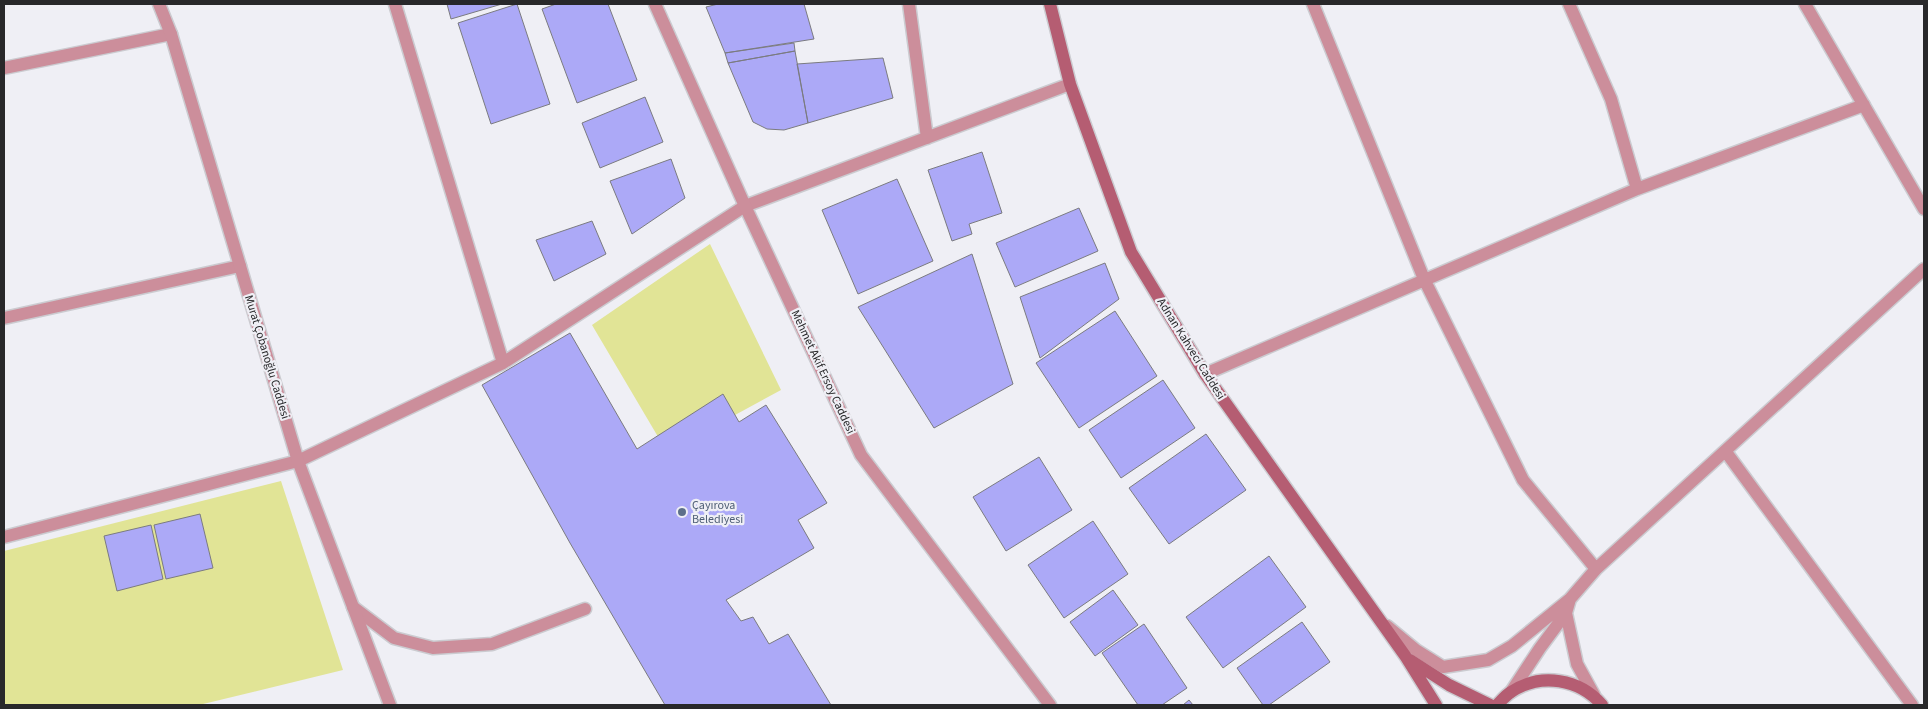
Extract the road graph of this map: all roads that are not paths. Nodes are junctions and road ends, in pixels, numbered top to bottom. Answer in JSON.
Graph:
{"nodes":[{"id":1,"x":159,"y":4,"type":"edge"},
{"id":2,"x":395,"y":4,"type":"edge"},
{"id":3,"x":655,"y":4,"type":"edge"},
{"id":4,"x":909,"y":4,"type":"edge"},
{"id":5,"x":1050,"y":4,"type":"edge"},
{"id":6,"x":1313,"y":4,"type":"edge"},
{"id":7,"x":1569,"y":4,"type":"edge"},
{"id":8,"x":1805,"y":4,"type":"edge"},
{"id":9,"x":171,"y":34,"type":"junction"},
{"id":10,"x":4,"y":68,"type":"edge"},
{"id":11,"x":1070,"y":84,"type":"junction"},
{"id":12,"x":1864,"y":105,"type":"junction"},
{"id":13,"x":927,"y":138,"type":"junction"},
{"id":14,"x":1637,"y":189,"type":"junction"},
{"id":15,"x":745,"y":206,"type":"junction"},
{"id":16,"x":1924,"y":209,"type":"edge"},
{"id":17,"x":240,"y":266,"type":"junction"},
{"id":18,"x":1924,"y":269,"type":"edge"},
{"id":19,"x":1424,"y":279,"type":"junction"},
{"id":20,"x":4,"y":318,"type":"edge"},
{"id":21,"x":503,"y":362,"type":"junction"},
{"id":22,"x":1205,"y":374,"type":"junction"},
{"id":23,"x":1726,"y":452,"type":"junction"},
{"id":24,"x":298,"y":461,"type":"junction"},
{"id":25,"x":4,"y":537,"type":"edge"},
{"id":26,"x":1596,"y":569,"type":"junction"},
{"id":27,"x":1570,"y":599,"type":"junction"},
{"id":28,"x":353,"y":607,"type":"junction"},
{"id":29,"x":585,"y":609,"type":"dead end"},
{"id":30,"x":1566,"y":613,"type":"junction"},
{"id":31,"x":1380,"y":621,"type":"junction"},
{"id":32,"x":1406,"y":657,"type":"junction"},
{"id":33,"x":1511,"y":692,"type":"junction"},
{"id":34,"x":1598,"y":700,"type":"edge"},
{"id":35,"x":390,"y":705,"type":"edge"},
{"id":36,"x":1050,"y":705,"type":"edge"},
{"id":37,"x":1436,"y":705,"type":"edge"},
{"id":38,"x":1490,"y":705,"type":"edge"},
{"id":39,"x":1497,"y":705,"type":"edge"},
{"id":40,"x":1912,"y":705,"type":"edge"}],
"edges":[{"from":1,"to":9,"type":"street","name":"Murat Çobanoğlu Caddesi"},
{"from":2,"to":21,"type":"street"},
{"from":3,"to":15,"type":"street","name":"Mehmet Akif Ersoy Caddesi"},
{"from":4,"to":13,"type":"street"},
{"from":5,"to":11,"type":"main road","name":"Adnan Kahveci Caddesi"},
{"from":6,"to":19,"type":"street"},
{"from":7,"to":14,"type":"street"},
{"from":8,"to":12,"type":"street"},
{"from":9,"to":10,"type":"street"},
{"from":9,"to":17,"type":"street","name":"Murat Çobanoğlu Caddesi"},
{"from":11,"to":13,"type":"street"},
{"from":11,"to":22,"type":"main road","name":"Adnan Kahveci Caddesi"},
{"from":12,"to":14,"type":"street"},
{"from":12,"to":16,"type":"street"},
{"from":13,"to":15,"type":"street"},
{"from":14,"to":19,"type":"street"},
{"from":15,"to":21,"type":"street"},
{"from":15,"to":36,"type":"street","name":"Mehmet Akif Ersoy Caddesi"},
{"from":17,"to":20,"type":"street"},
{"from":17,"to":24,"type":"street","name":"Murat Çobanoğlu Caddesi"},
{"from":18,"to":23,"type":"street"},
{"from":19,"to":22,"type":"street"},
{"from":19,"to":26,"type":"street"},
{"from":21,"to":24,"type":"street"},
{"from":22,"to":31,"type":"main road","name":"Adnan Kahveci Caddesi"},
{"from":23,"to":26,"type":"street"},
{"from":23,"to":40,"type":"street"},
{"from":24,"to":25,"type":"street"},
{"from":24,"to":28,"type":"street","name":"Murat Çobanoğlu Caddesi"},
{"from":26,"to":27,"type":"street"},
{"from":27,"to":30,"type":"street"},
{"from":27,"to":31,"type":"street"},
{"from":28,"to":29,"type":"street"},
{"from":28,"to":35,"type":"street","name":"Murat Çobanoğlu Caddesi"},
{"from":30,"to":33,"type":"street"},
{"from":30,"to":34,"type":"street"},
{"from":31,"to":32,"type":"main road","name":"Adnan Kahveci Caddesi"},
{"from":32,"to":37,"type":"main road","name":"Adnan Kahveci Caddesi"},
{"from":32,"to":38,"type":"main road","name":"Adnan Kahveci Caddesi"},
{"from":33,"to":34,"type":"main road"},
{"from":33,"to":39,"type":"main road"}]}
